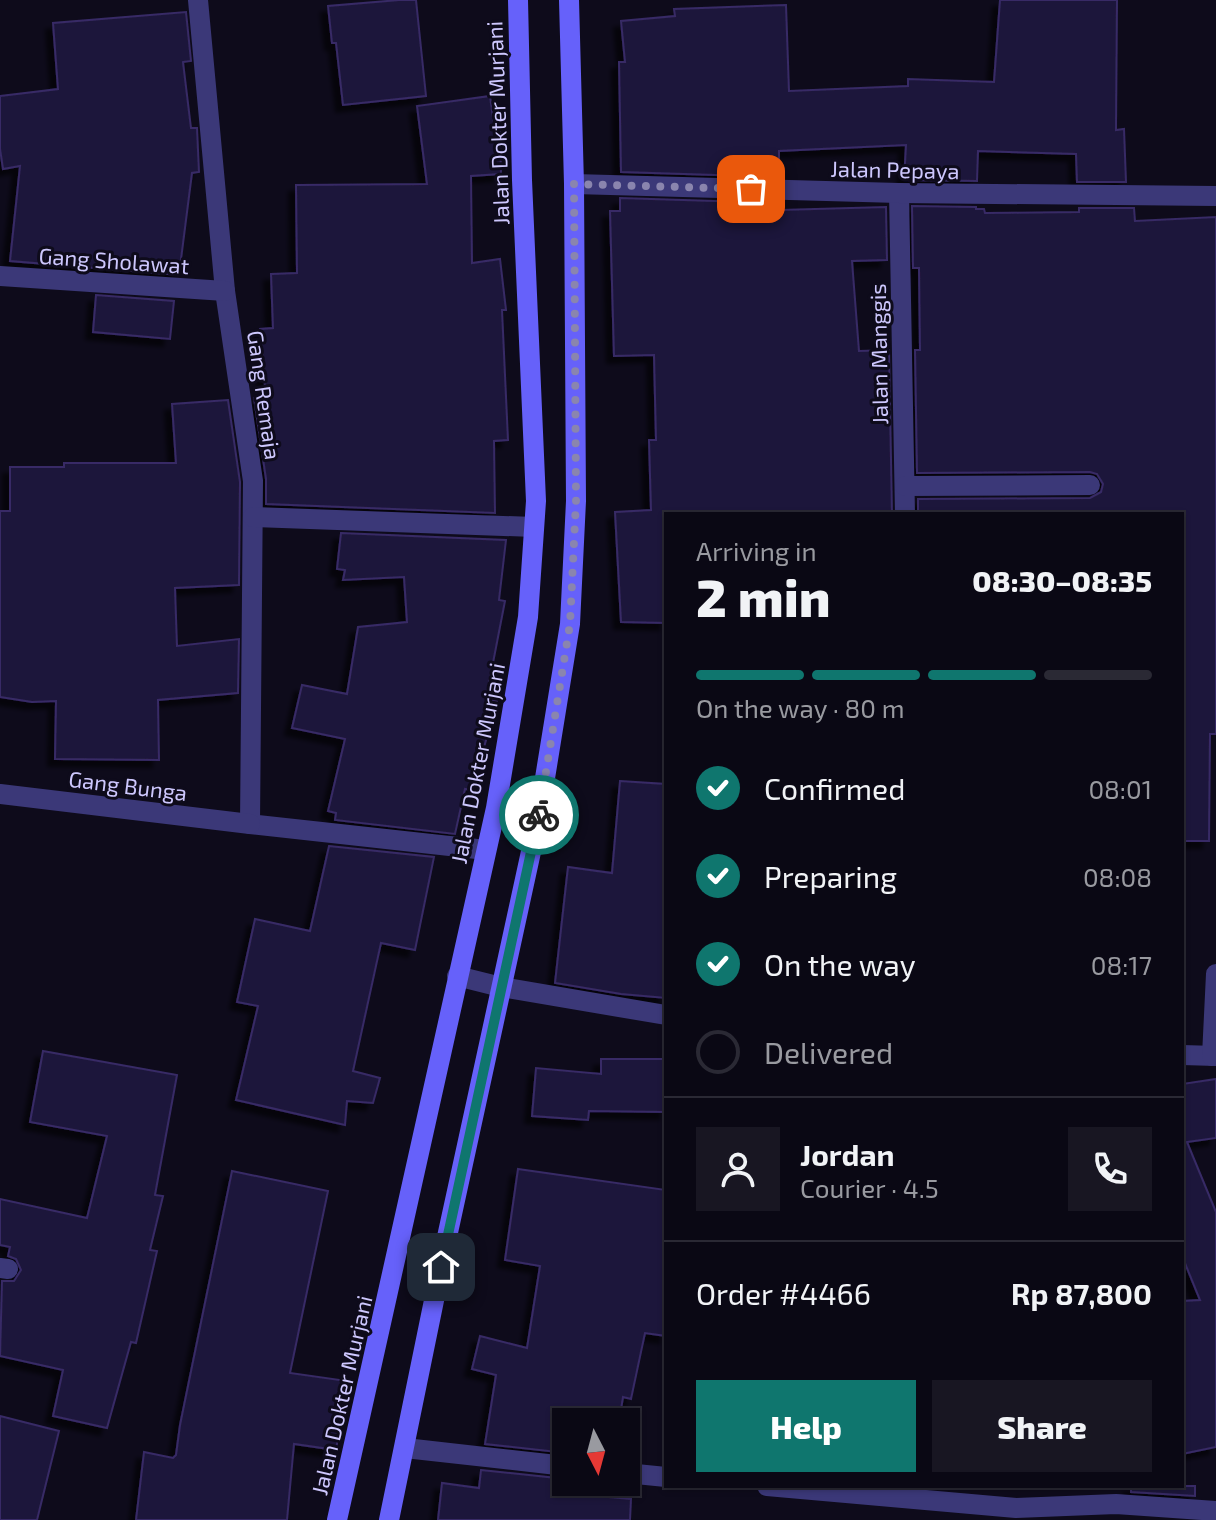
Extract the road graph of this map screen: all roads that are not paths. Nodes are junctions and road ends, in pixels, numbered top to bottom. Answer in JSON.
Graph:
{"nodes":[{"id":1,"x":198,"y":0,"type":"edge"},
{"id":2,"x":518,"y":0,"type":"edge"},
{"id":3,"x":569,"y":0,"type":"edge"},
{"id":4,"x":574,"y":184,"type":"junction"},
{"id":5,"x":899,"y":193,"type":"junction"},
{"id":6,"x":1216,"y":196,"type":"edge"},
{"id":7,"x":0,"y":276,"type":"edge"},
{"id":8,"x":225,"y":291,"type":"junction"},
{"id":9,"x":1090,"y":485,"type":"dead end"},
{"id":10,"x":905,"y":486,"type":"junction"},
{"id":11,"x":905,"y":512,"type":"edge"},
{"id":12,"x":253,"y":517,"type":"junction"},
{"id":13,"x":534,"y":527,"type":"junction"},
{"id":14,"x":0,"y":794,"type":"edge"},
{"id":15,"x":250,"y":824,"type":"junction"},
{"id":16,"x":486,"y":850,"type":"junction"},
{"id":17,"x":1216,"y":974,"type":"edge"},
{"id":18,"x":457,"y":976,"type":"junction"},
{"id":19,"x":501,"y":987,"type":"junction"},
{"id":20,"x":664,"y":1015,"type":"edge"},
{"id":21,"x":1184,"y":1055,"type":"edge"},
{"id":22,"x":1214,"y":1056,"type":"edge"},
{"id":23,"x":405,"y":1448,"type":"junction"},
{"id":24,"x":552,"y":1464,"type":"edge"},
{"id":25,"x":640,"y":1474,"type":"edge"},
{"id":26,"x":664,"y":1477,"type":"edge"},
{"id":27,"x":811,"y":1488,"type":"edge"},
{"id":28,"x":922,"y":1493,"type":"edge"},
{"id":29,"x":1216,"y":1511,"type":"edge"},
{"id":30,"x":1018,"y":1514,"type":"edge"},
{"id":31,"x":337,"y":1520,"type":"edge"},
{"id":32,"x":389,"y":1520,"type":"edge"}],
"edges":[{"from":1,"to":8,"type":"street","name":"Gang Remaja"},
{"from":2,"to":13,"type":"main road","name":"Jalan Dokter Murjani"},
{"from":3,"to":4,"type":"main road"},
{"from":4,"to":5,"type":"street","name":"Jalan Pepaya"},
{"from":4,"to":19,"type":"main road"},
{"from":5,"to":6,"type":"street","name":"Jalan Pepaya"},
{"from":5,"to":10,"type":"street","name":"Jalan Manggis"},
{"from":7,"to":8,"type":"street","name":"Gang Sholawat"},
{"from":8,"to":12,"type":"street","name":"Gang Remaja"},
{"from":9,"to":10,"type":"street"},
{"from":10,"to":11,"type":"street","name":"Jalan Manggis"},
{"from":12,"to":13,"type":"street"},
{"from":12,"to":15,"type":"street","name":"Gang Remaja"},
{"from":13,"to":16,"type":"main road","name":"Jalan Dokter Murjani"},
{"from":14,"to":15,"type":"street","name":"Gang Bunga"},
{"from":15,"to":16,"type":"street","name":"Gang Bunga"},
{"from":16,"to":18,"type":"main road","name":"Jalan Dokter Murjani"},
{"from":17,"to":22,"type":"street"},
{"from":18,"to":19,"type":"street"},
{"from":18,"to":31,"type":"main road","name":"Jalan Dokter Murjani"},
{"from":19,"to":20,"type":"street"},
{"from":19,"to":23,"type":"main road"},
{"from":21,"to":22,"type":"street"},
{"from":23,"to":24,"type":"street"},
{"from":23,"to":32,"type":"main road"},
{"from":25,"to":26,"type":"street"},
{"from":27,"to":28,"type":"street"},
{"from":28,"to":30,"type":"street"},
{"from":29,"to":30,"type":"street"}]}
